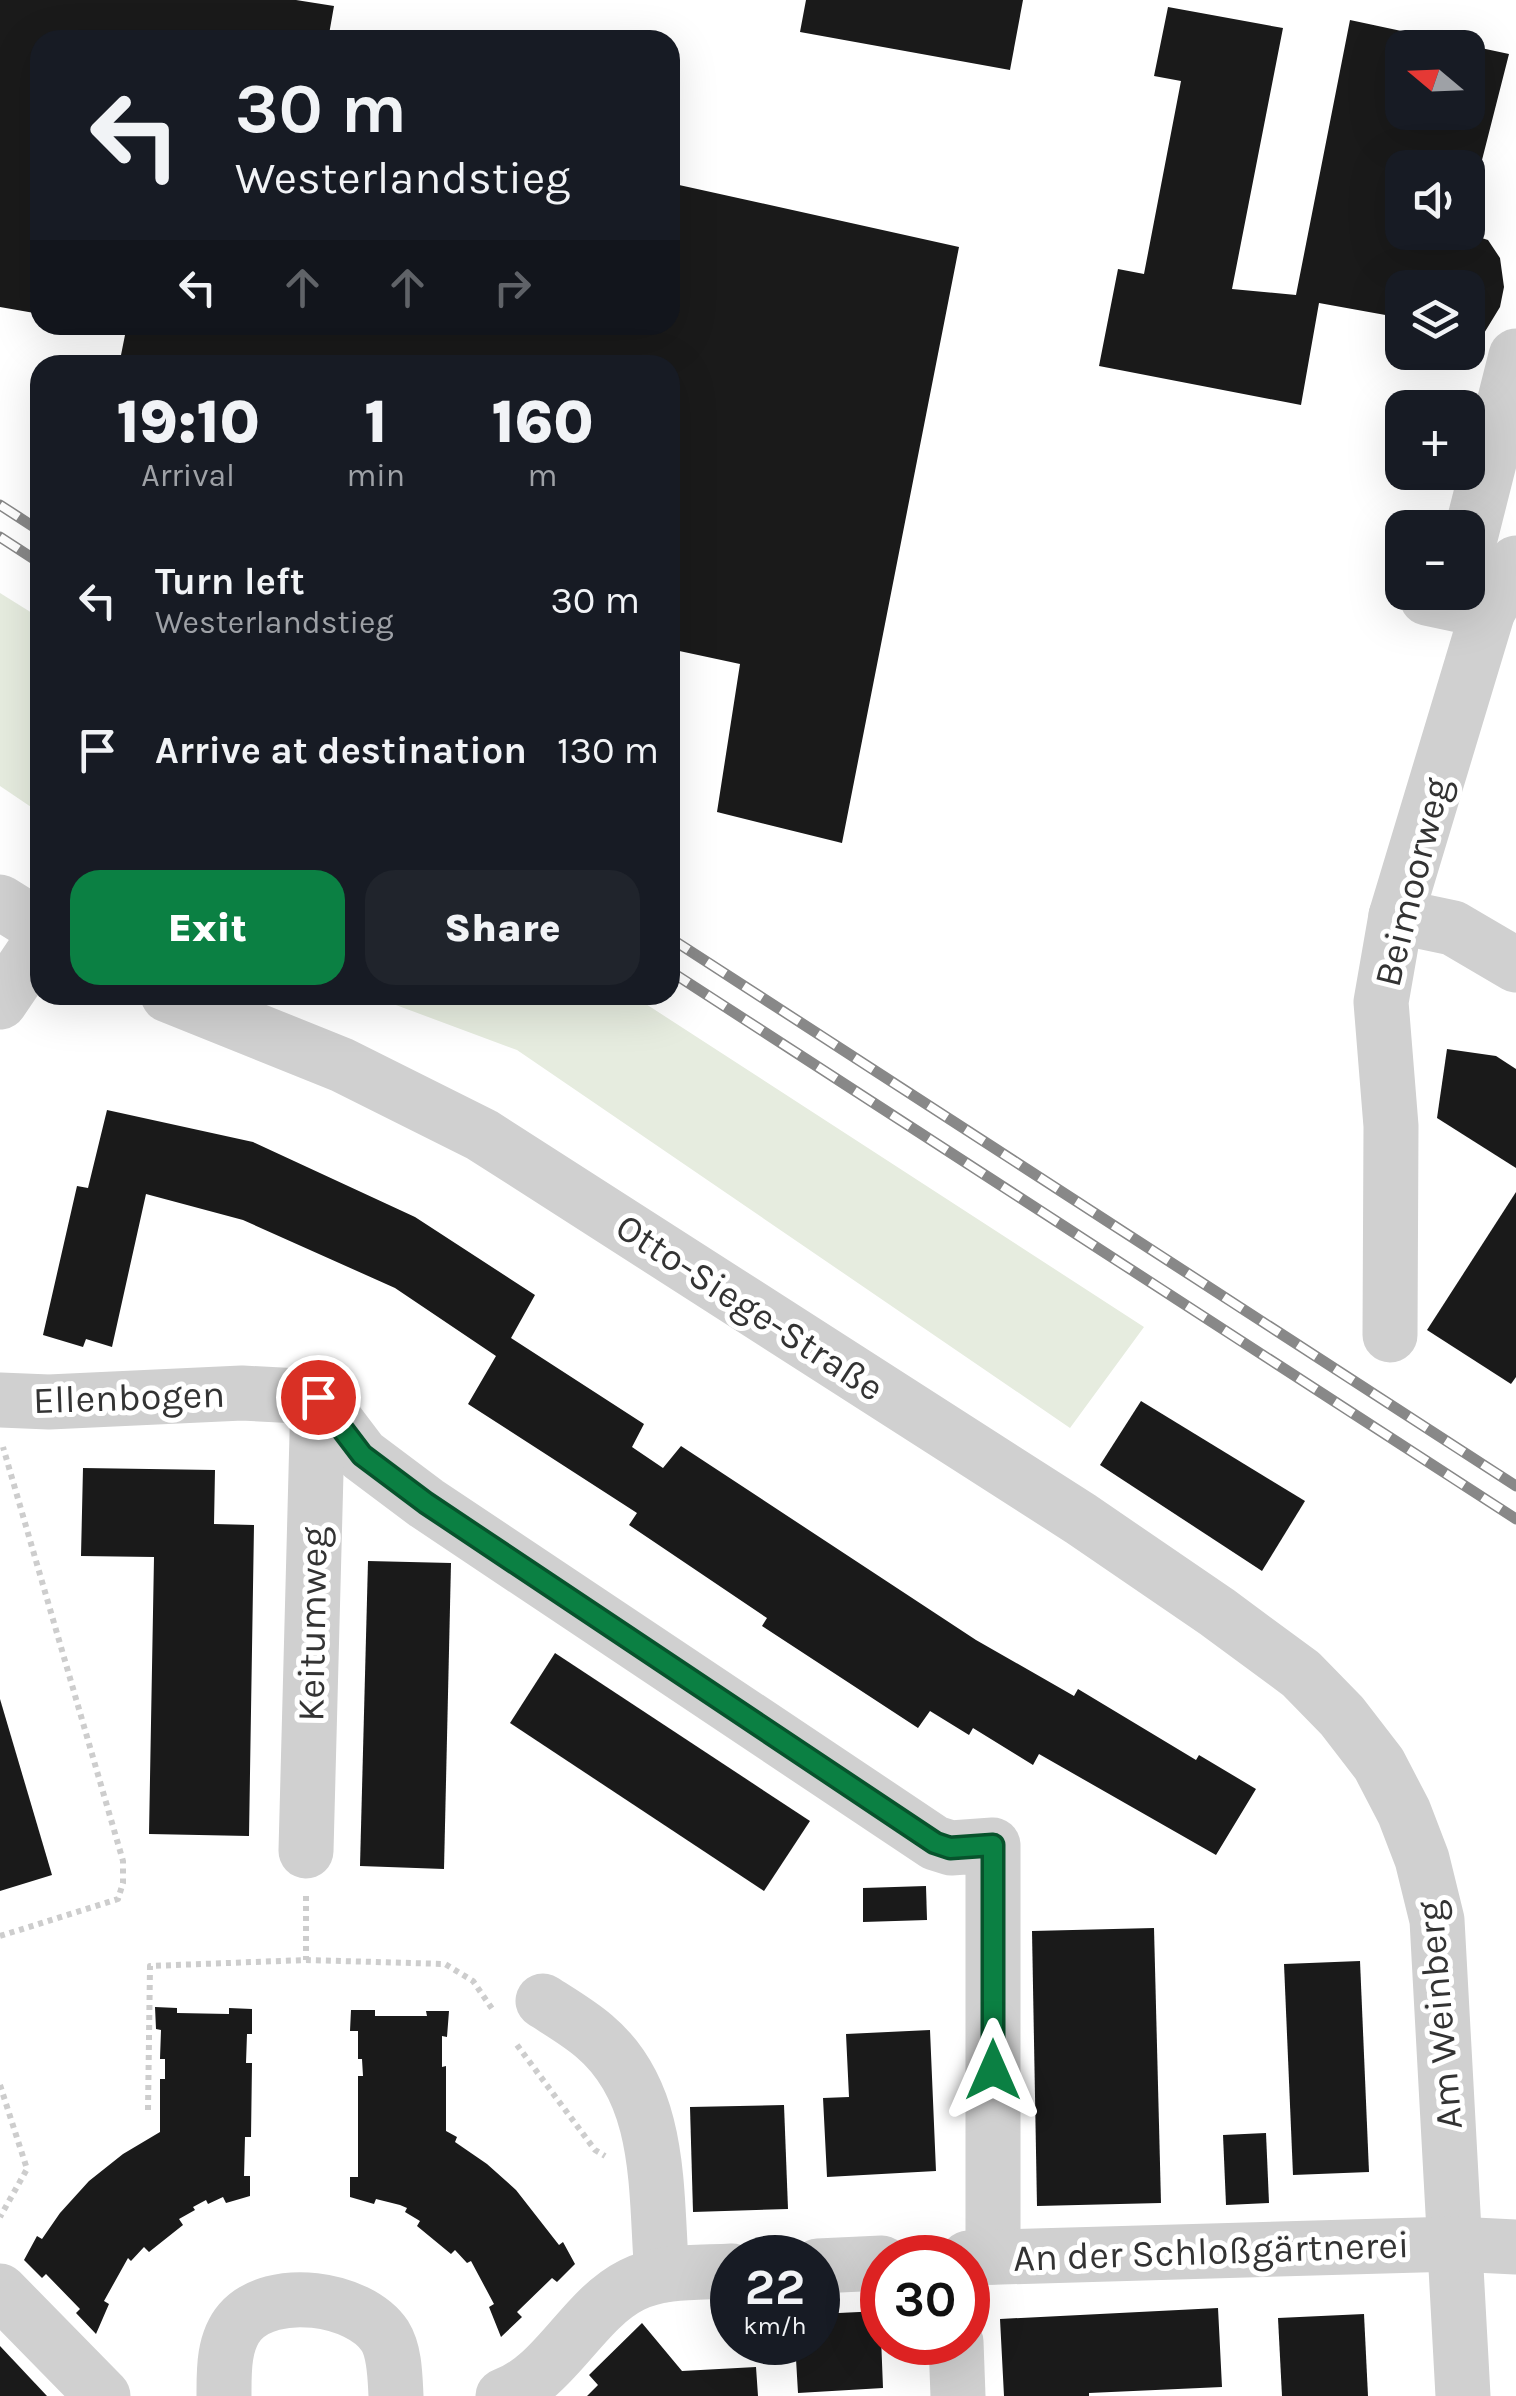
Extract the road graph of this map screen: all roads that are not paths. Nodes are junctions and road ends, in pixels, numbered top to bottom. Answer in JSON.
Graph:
{"nodes":[{"id":1,"x":1516,"y":356,"type":"edge"},
{"id":2,"x":1516,"y":563,"type":"edge"},
{"id":3,"x":1483,"y":610,"type":"edge"},
{"id":4,"x":1488,"y":611,"type":"junction"},
{"id":5,"x":0,"y":902,"type":"edge"},
{"id":6,"x":1396,"y":916,"type":"junction"},
{"id":7,"x":30,"y":921,"type":"edge"},
{"id":8,"x":30,"y":958,"type":"edge"},
{"id":9,"x":1516,"y":965,"type":"edge"},
{"id":10,"x":0,"y":1002,"type":"edge"},
{"id":11,"x":193,"y":1005,"type":"edge"},
{"id":12,"x":1390,"y":1335,"type":"dead end"},
{"id":13,"x":318,"y":1397,"type":"junction"},
{"id":14,"x":0,"y":1400,"type":"edge"},
{"id":15,"x":1301,"y":1674,"type":"joint"},
{"id":16,"x":306,"y":1850,"type":"road end"},
{"id":17,"x":518,"y":2019,"type":"road end"},
{"id":18,"x":981,"y":2235,"type":"edge"},
{"id":19,"x":1455,"y":2244,"type":"junction"},
{"id":20,"x":1516,"y":2247,"type":"edge"},
{"id":21,"x":990,"y":2258,"type":"edge"},
{"id":22,"x":710,"y":2272,"type":"edge"},
{"id":23,"x":662,"y":2275,"type":"junction"},
{"id":24,"x":0,"y":2291,"type":"edge"},
{"id":25,"x":957,"y":2365,"type":"edge"},
{"id":26,"x":103,"y":2396,"type":"edge"},
{"id":27,"x":224,"y":2396,"type":"edge"},
{"id":28,"x":396,"y":2396,"type":"edge"},
{"id":29,"x":503,"y":2396,"type":"edge"},
{"id":30,"x":958,"y":2396,"type":"edge"},
{"id":31,"x":1463,"y":2396,"type":"edge"}],
"edges":[{"from":1,"to":4,"type":"street"},
{"from":2,"to":4,"type":"street","name":"Beimoorweg"},
{"from":3,"to":4,"type":"street"},
{"from":4,"to":6,"type":"street","name":"Beimoorweg"},
{"from":5,"to":7,"type":"street"},
{"from":6,"to":9,"type":"street"},
{"from":6,"to":12,"type":"street","name":"Beimoorweg"},
{"from":8,"to":10,"type":"street"},
{"from":11,"to":15,"type":"street","name":"Otto-Siege-Straße"},
{"from":13,"to":14,"type":"street","name":"Ellenbogen"},
{"from":13,"to":16,"type":"street","name":"Keitumweg"},
{"from":13,"to":18,"type":"street"},
{"from":15,"to":19,"type":"street","name":"Am Weinberg"},
{"from":17,"to":23,"type":"street"},
{"from":19,"to":20,"type":"street","name":"An der Schloßgärtnerei"},
{"from":19,"to":21,"type":"street","name":"An der Schloßgärtnerei"},
{"from":19,"to":31,"type":"street","name":"Am Weinberg"},
{"from":22,"to":23,"type":"street"},
{"from":23,"to":29,"type":"street"},
{"from":24,"to":26,"type":"street"},
{"from":25,"to":30,"type":"street"},
{"from":27,"to":28,"type":"street"}]}
